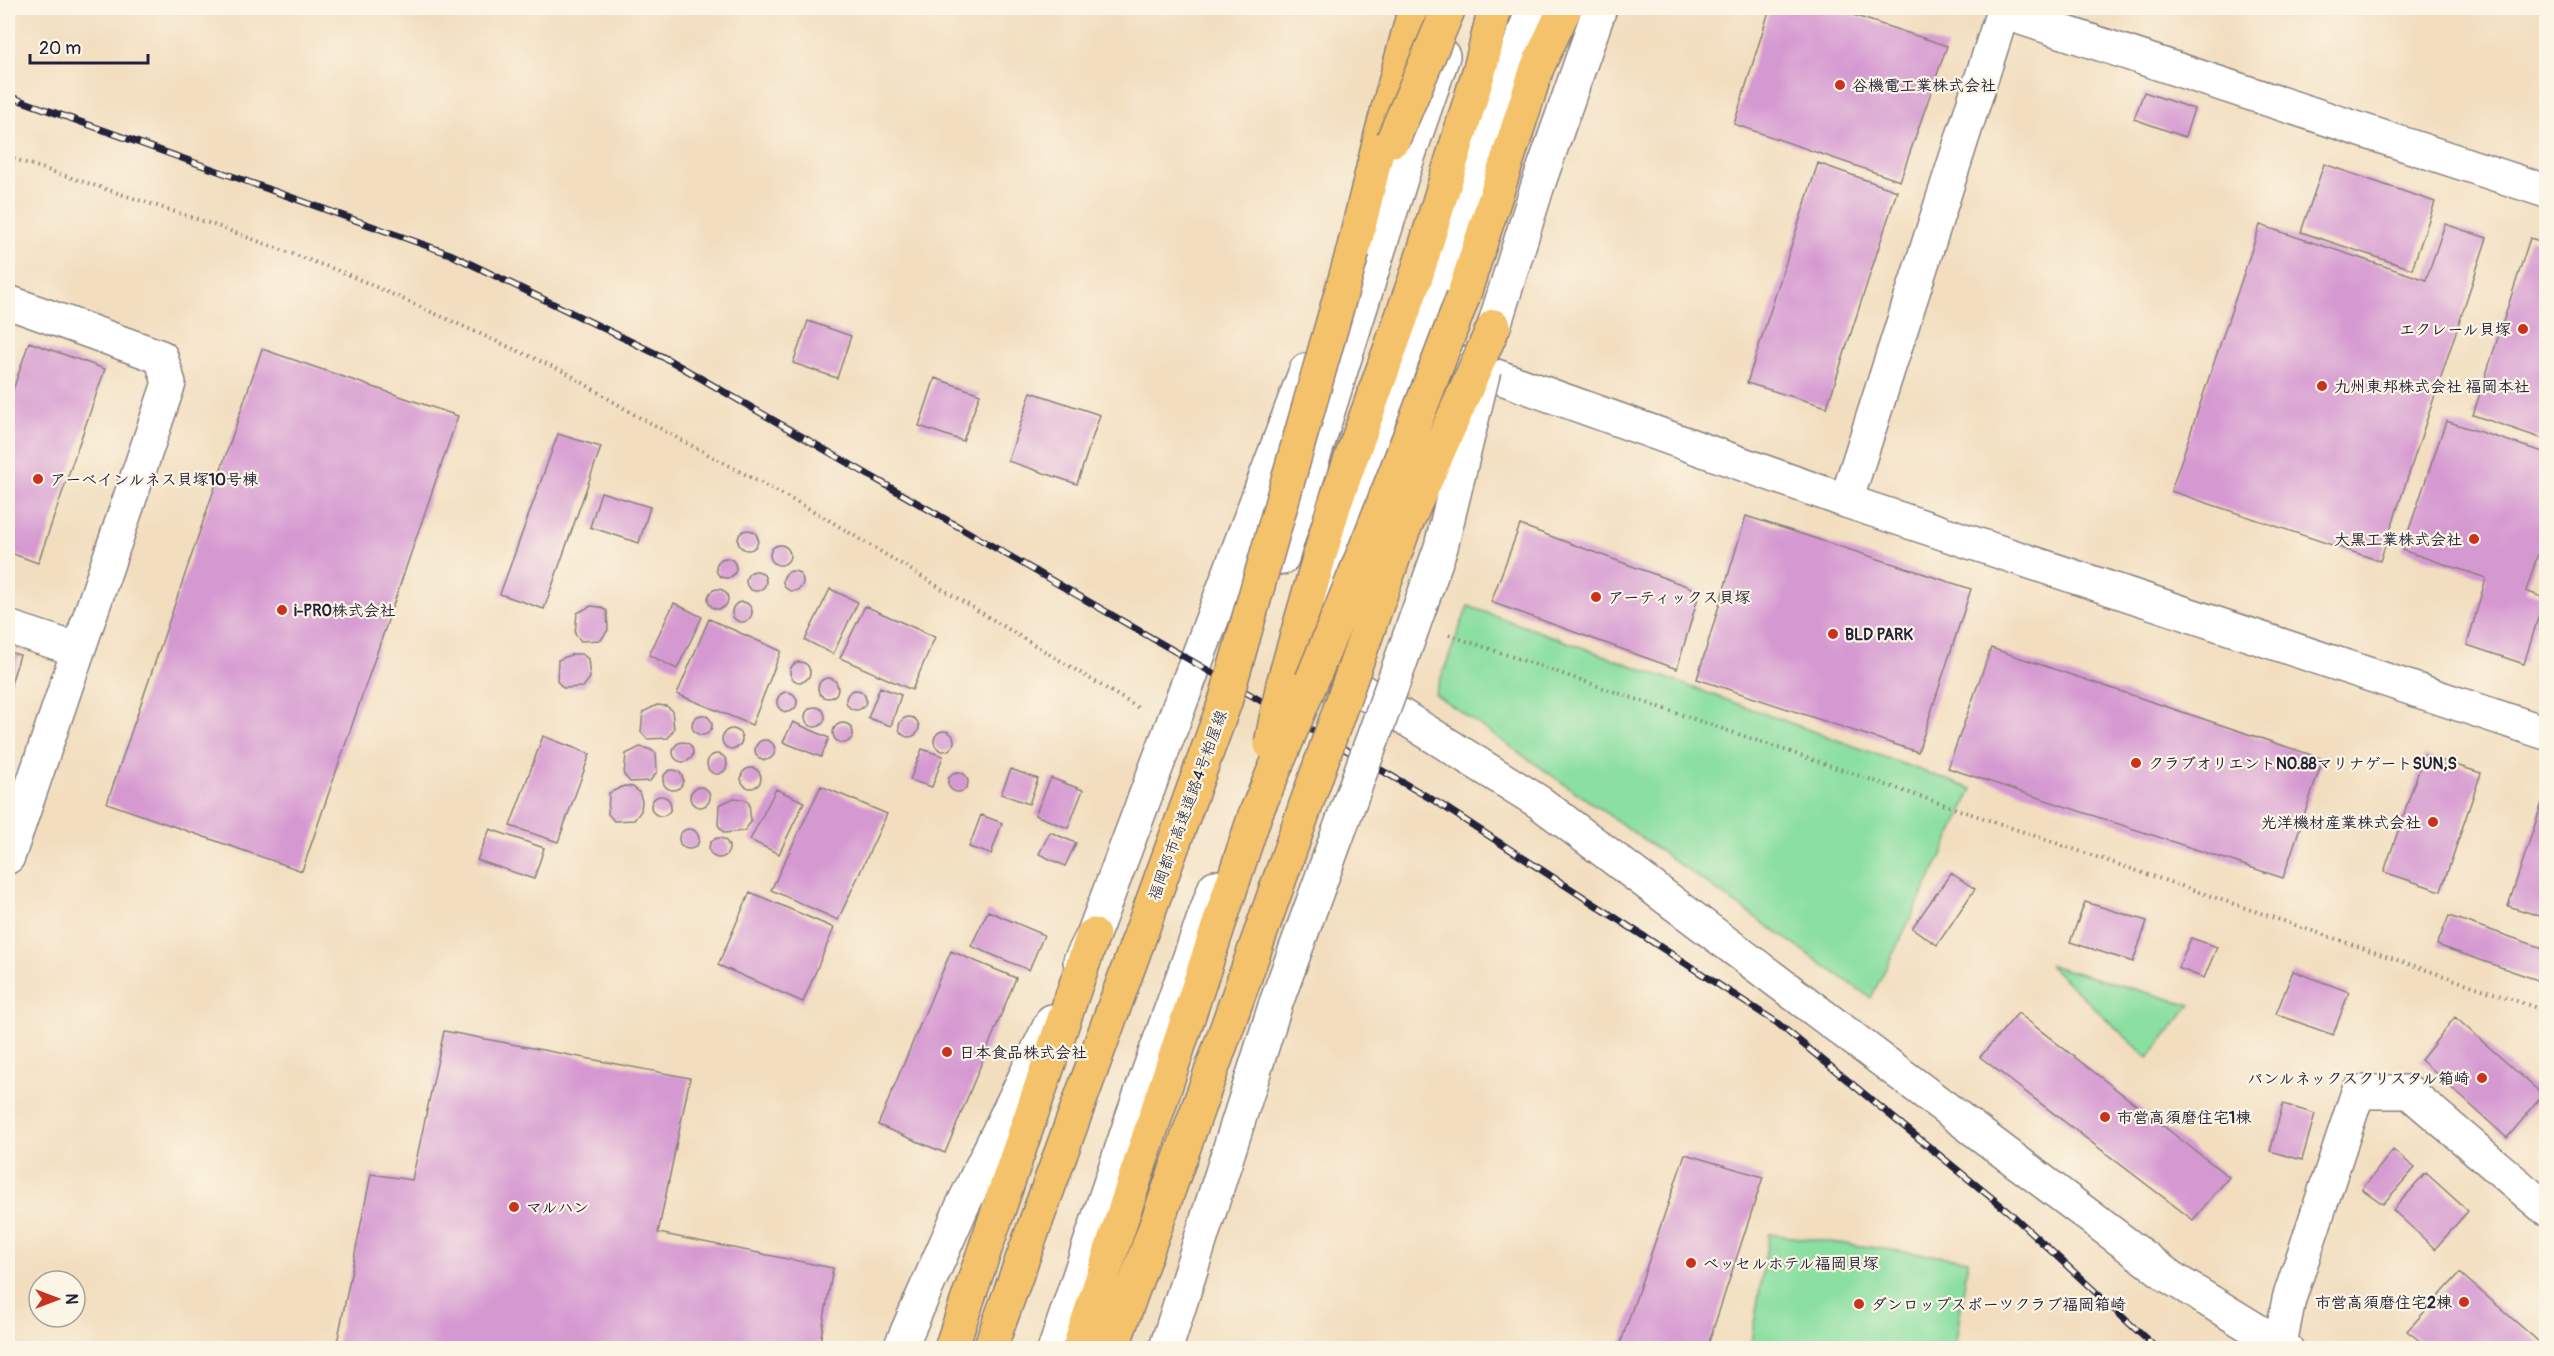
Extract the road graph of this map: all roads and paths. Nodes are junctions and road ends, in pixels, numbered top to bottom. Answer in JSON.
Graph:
{"nodes":[{"id":1,"x":1415,"y":8,"type":"edge"},
{"id":2,"x":1440,"y":8,"type":"edge"},
{"id":3,"x":1449,"y":8,"type":"edge"},
{"id":4,"x":1460,"y":8,"type":"edge"},
{"id":5,"x":1496,"y":8,"type":"edge"},
{"id":6,"x":1533,"y":8,"type":"edge"},
{"id":7,"x":1565,"y":8,"type":"edge"},
{"id":8,"x":1600,"y":8,"type":"edge"},
{"id":9,"x":2004,"y":10,"type":"edge"},
{"id":10,"x":1426,"y":106,"type":"junction"},
{"id":11,"x":8,"y":157,"type":"edge"},
{"id":12,"x":1407,"y":163,"type":"junction"},
{"id":13,"x":2547,"y":191,"type":"edge"},
{"id":14,"x":1353,"y":251,"type":"junction"},
{"id":15,"x":8,"y":302,"type":"edge"},
{"id":16,"x":1494,"y":326,"type":"junction"},
{"id":17,"x":1413,"y":346,"type":"junction"},
{"id":18,"x":1846,"y":501,"type":"junction"},
{"id":19,"x":8,"y":627,"type":"edge"},
{"id":20,"x":1440,"y":631,"type":"dead end"},
{"id":21,"x":78,"y":650,"type":"junction"},
{"id":22,"x":1306,"y":656,"type":"junction"},
{"id":23,"x":1141,"y":710,"type":"dead end"},
{"id":24,"x":2547,"y":733,"type":"edge"},
{"id":25,"x":1255,"y":815,"type":"junction"},
{"id":26,"x":8,"y":857,"type":"edge"},
{"id":27,"x":1093,"y":935,"type":"junction"},
{"id":28,"x":2547,"y":1011,"type":"edge"},
{"id":29,"x":2547,"y":1209,"type":"edge"},
{"id":30,"x":2283,"y":1346,"type":"edge"},
{"id":31,"x":900,"y":1348,"type":"edge"},
{"id":32,"x":951,"y":1348,"type":"edge"},
{"id":33,"x":990,"y":1348,"type":"edge"},
{"id":34,"x":1001,"y":1348,"type":"edge"},
{"id":35,"x":1054,"y":1348,"type":"edge"},
{"id":36,"x":1079,"y":1348,"type":"edge"},
{"id":37,"x":1112,"y":1348,"type":"edge"},
{"id":38,"x":1166,"y":1348,"type":"edge"}],
"edges":[{"from":1,"to":14,"type":"highway"},
{"from":2,"to":10,"type":"street"},
{"from":3,"to":14,"type":"highway","bridge":true},
{"from":4,"to":10,"type":"street"},
{"from":5,"to":25,"type":"highway","bridge":true},
{"from":6,"to":17,"type":"street"},
{"from":7,"to":25,"type":"highway","bridge":true},
{"from":8,"to":16,"type":"street"},
{"from":9,"to":13,"type":"street"},
{"from":9,"to":18,"type":"street"},
{"from":10,"to":12,"type":"street"},
{"from":11,"to":23,"type":"path"},
{"from":12,"to":27,"type":"street"},
{"from":12,"to":34,"type":"street"},
{"from":14,"to":33,"type":"highway","name":"福岡都市高速道路4号粕屋線","bridge":true},
{"from":15,"to":21,"type":"street"},
{"from":16,"to":37,"type":"highway","bridge":true},
{"from":16,"to":38,"type":"street","bridge":true},
{"from":17,"to":18,"type":"street"},
{"from":17,"to":22,"type":"street"},
{"from":18,"to":24,"type":"street"},
{"from":19,"to":21,"type":"street"},
{"from":20,"to":28,"type":"path"},
{"from":21,"to":26,"type":"street"},
{"from":22,"to":30,"type":"street"},
{"from":22,"to":35,"type":"street"},
{"from":25,"to":36,"type":"highway"},
{"from":27,"to":31,"type":"street"},
{"from":27,"to":32,"type":"highway"},
{"from":29,"to":30,"type":"street"}]}
